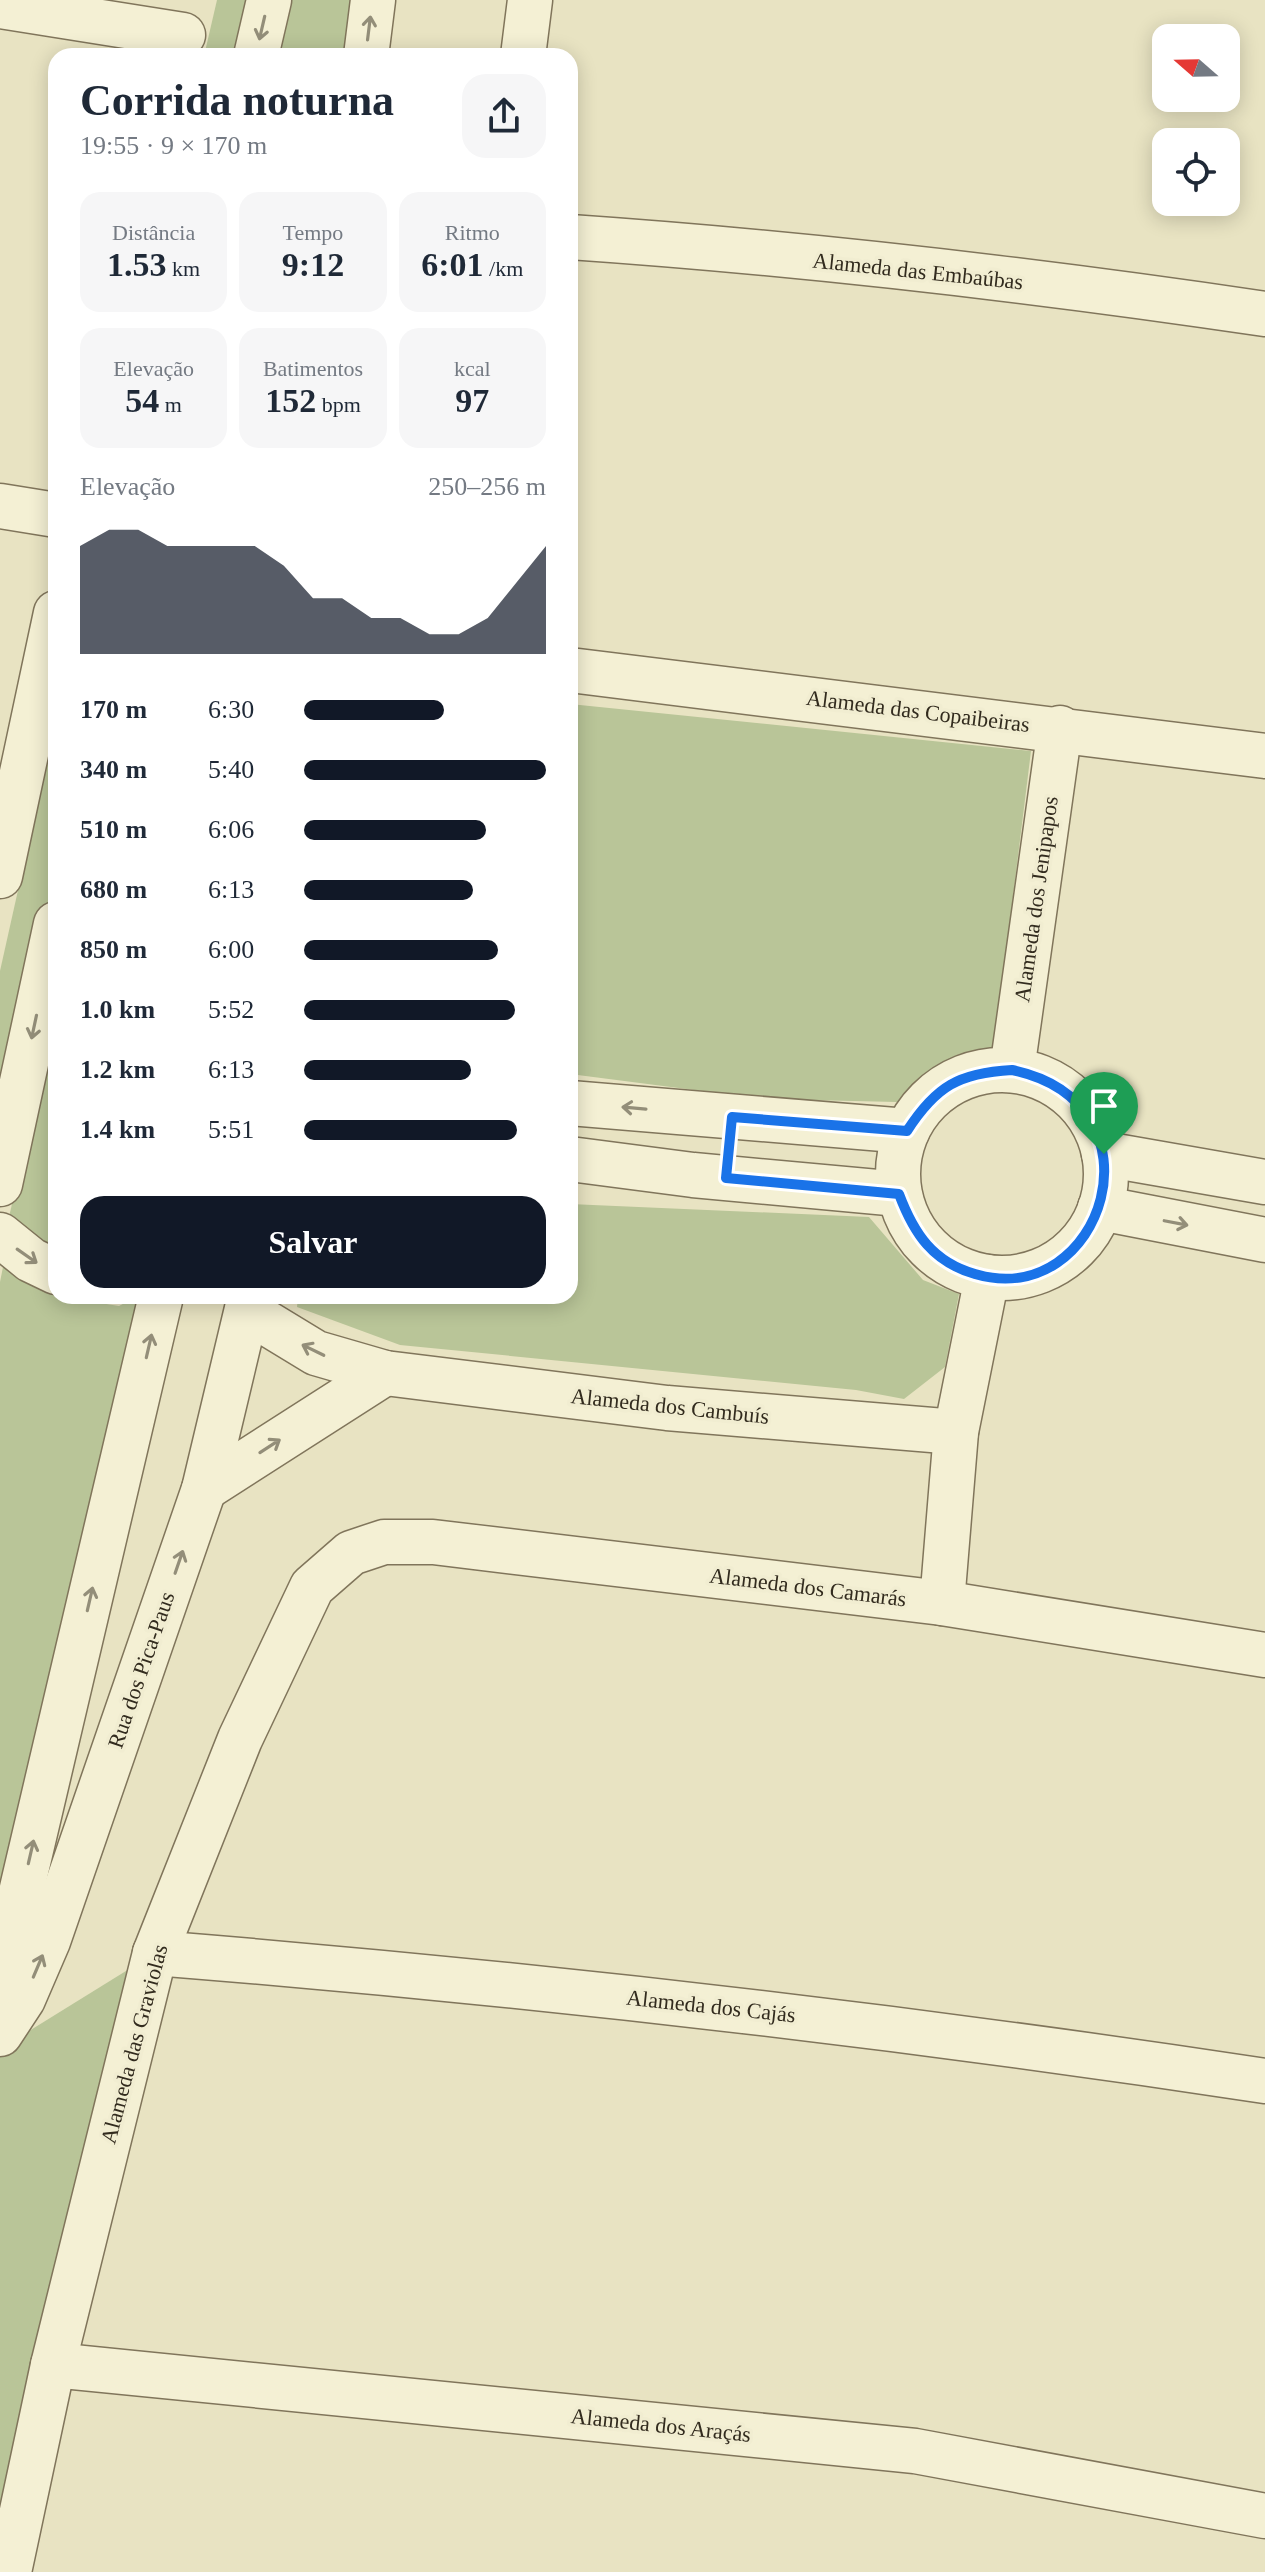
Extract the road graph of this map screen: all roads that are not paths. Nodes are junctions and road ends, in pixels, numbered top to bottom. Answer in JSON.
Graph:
{"nodes":[{"id":1,"x":269,"y":0,"type":"edge"},
{"id":2,"x":373,"y":0,"type":"edge"},
{"id":3,"x":530,"y":0,"type":"edge"},
{"id":4,"x":0,"y":6,"type":"edge"},
{"id":5,"x":185,"y":30,"type":"edge"},
{"id":6,"x":258,"y":48,"type":"edge"},
{"id":7,"x":367,"y":48,"type":"edge"},
{"id":8,"x":524,"y":48,"type":"edge"},
{"id":9,"x":578,"y":238,"type":"edge"},
{"id":10,"x":1265,"y":314,"type":"edge"},
{"id":11,"x":0,"y":506,"type":"edge"},
{"id":12,"x":48,"y":514,"type":"edge"},
{"id":13,"x":48,"y":651,"type":"edge"},
{"id":14,"x":578,"y":671,"type":"edge"},
{"id":15,"x":1060,"y":728,"type":"junction"},
{"id":16,"x":1265,"y":756,"type":"edge"},
{"id":17,"x":0,"y":876,"type":"edge"},
{"id":18,"x":48,"y":961,"type":"edge"},
{"id":19,"x":1012,"y":1070,"type":"junction"},
{"id":20,"x":578,"y":1104,"type":"edge"},
{"id":21,"x":732,"y":1117,"type":"junction"},
{"id":22,"x":907,"y":1131,"type":"junction"},
{"id":23,"x":1104,"y":1154,"type":"junction"},
{"id":24,"x":578,"y":1160,"type":"edge"},
{"id":25,"x":726,"y":1178,"type":"junction"},
{"id":26,"x":1265,"y":1182,"type":"edge"},
{"id":27,"x":0,"y":1184,"type":"edge"},
{"id":28,"x":899,"y":1194,"type":"junction"},
{"id":29,"x":1100,"y":1208,"type":"junction"},
{"id":30,"x":0,"y":1235,"type":"edge"},
{"id":31,"x":1265,"y":1240,"type":"edge"},
{"id":32,"x":48,"y":1268,"type":"edge"},
{"id":33,"x":987,"y":1277,"type":"junction"},
{"id":34,"x":159,"y":1304,"type":"edge"},
{"id":35,"x":248,"y":1304,"type":"edge"},
{"id":36,"x":249,"y":1304,"type":"edge"},
{"id":37,"x":385,"y":1373,"type":"junction"},
{"id":38,"x":956,"y":1432,"type":"junction"},
{"id":39,"x":204,"y":1489,"type":"junction"},
{"id":40,"x":351,"y":1553,"type":"joint"},
{"id":41,"x":942,"y":1603,"type":"junction"},
{"id":42,"x":1265,"y":1655,"type":"edge"},
{"id":43,"x":155,"y":1953,"type":"junction"},
{"id":44,"x":0,"y":1982,"type":"edge"},
{"id":45,"x":0,"y":2034,"type":"edge"},
{"id":46,"x":1265,"y":2081,"type":"edge"},
{"id":47,"x":53,"y":2365,"type":"junction"},
{"id":48,"x":1265,"y":2516,"type":"edge"},
{"id":49,"x":9,"y":2572,"type":"edge"}],
"edges":[{"from":1,"to":6,"type":"street","one_way":true},
{"from":7,"to":2,"type":"street","one_way":true},
{"from":3,"to":8,"type":"street"},
{"from":4,"to":5,"type":"street"},
{"from":9,"to":10,"type":"street","name":"Alameda das Embaúbas"},
{"from":11,"to":12,"type":"street"},
{"from":13,"to":17,"type":"street"},
{"from":14,"to":15,"type":"street","name":"Alameda das Copaibeiras"},
{"from":15,"to":16,"type":"street","name":"Alameda das Copaibeiras"},
{"from":15,"to":19,"type":"street","name":"Alameda dos Jenipapos"},
{"from":18,"to":27,"type":"street","one_way":true},
{"from":19,"to":22,"type":"street"},
{"from":19,"to":23,"type":"street"},
{"from":21,"to":20,"type":"street","one_way":true},
{"from":21,"to":22,"type":"street"},
{"from":21,"to":25,"type":"street"},
{"from":22,"to":28,"type":"street"},
{"from":23,"to":26,"type":"street"},
{"from":23,"to":29,"type":"street"},
{"from":24,"to":25,"type":"street"},
{"from":25,"to":28,"type":"street"},
{"from":28,"to":33,"type":"street"},
{"from":29,"to":31,"type":"street","one_way":true},
{"from":29,"to":33,"type":"street"},
{"from":30,"to":32,"type":"street","one_way":true},
{"from":33,"to":38,"type":"street"},
{"from":44,"to":34,"type":"street","one_way":true},
{"from":35,"to":39,"type":"street","name":"Rua dos Pica-Paus"},
{"from":37,"to":36,"type":"street","name":"Alameda dos Cambuís","one_way":true},
{"from":37,"to":38,"type":"street","name":"Alameda dos Cambuís"},
{"from":39,"to":37,"type":"street","one_way":true},
{"from":38,"to":41,"type":"street"},
{"from":45,"to":39,"type":"street","name":"Rua dos Pica-Paus","one_way":true},
{"from":40,"to":41,"type":"street","name":"Alameda dos Camarás"},
{"from":40,"to":43,"type":"street","name":"Alameda das Graviolas"},
{"from":41,"to":42,"type":"street","name":"Alameda dos Camarás"},
{"from":43,"to":46,"type":"street","name":"Alameda dos Cajás"},
{"from":43,"to":47,"type":"street","name":"Alameda das Graviolas"},
{"from":47,"to":48,"type":"street","name":"Alameda dos Araçás"},
{"from":47,"to":49,"type":"street","name":"Alameda das Graviolas"}]}
